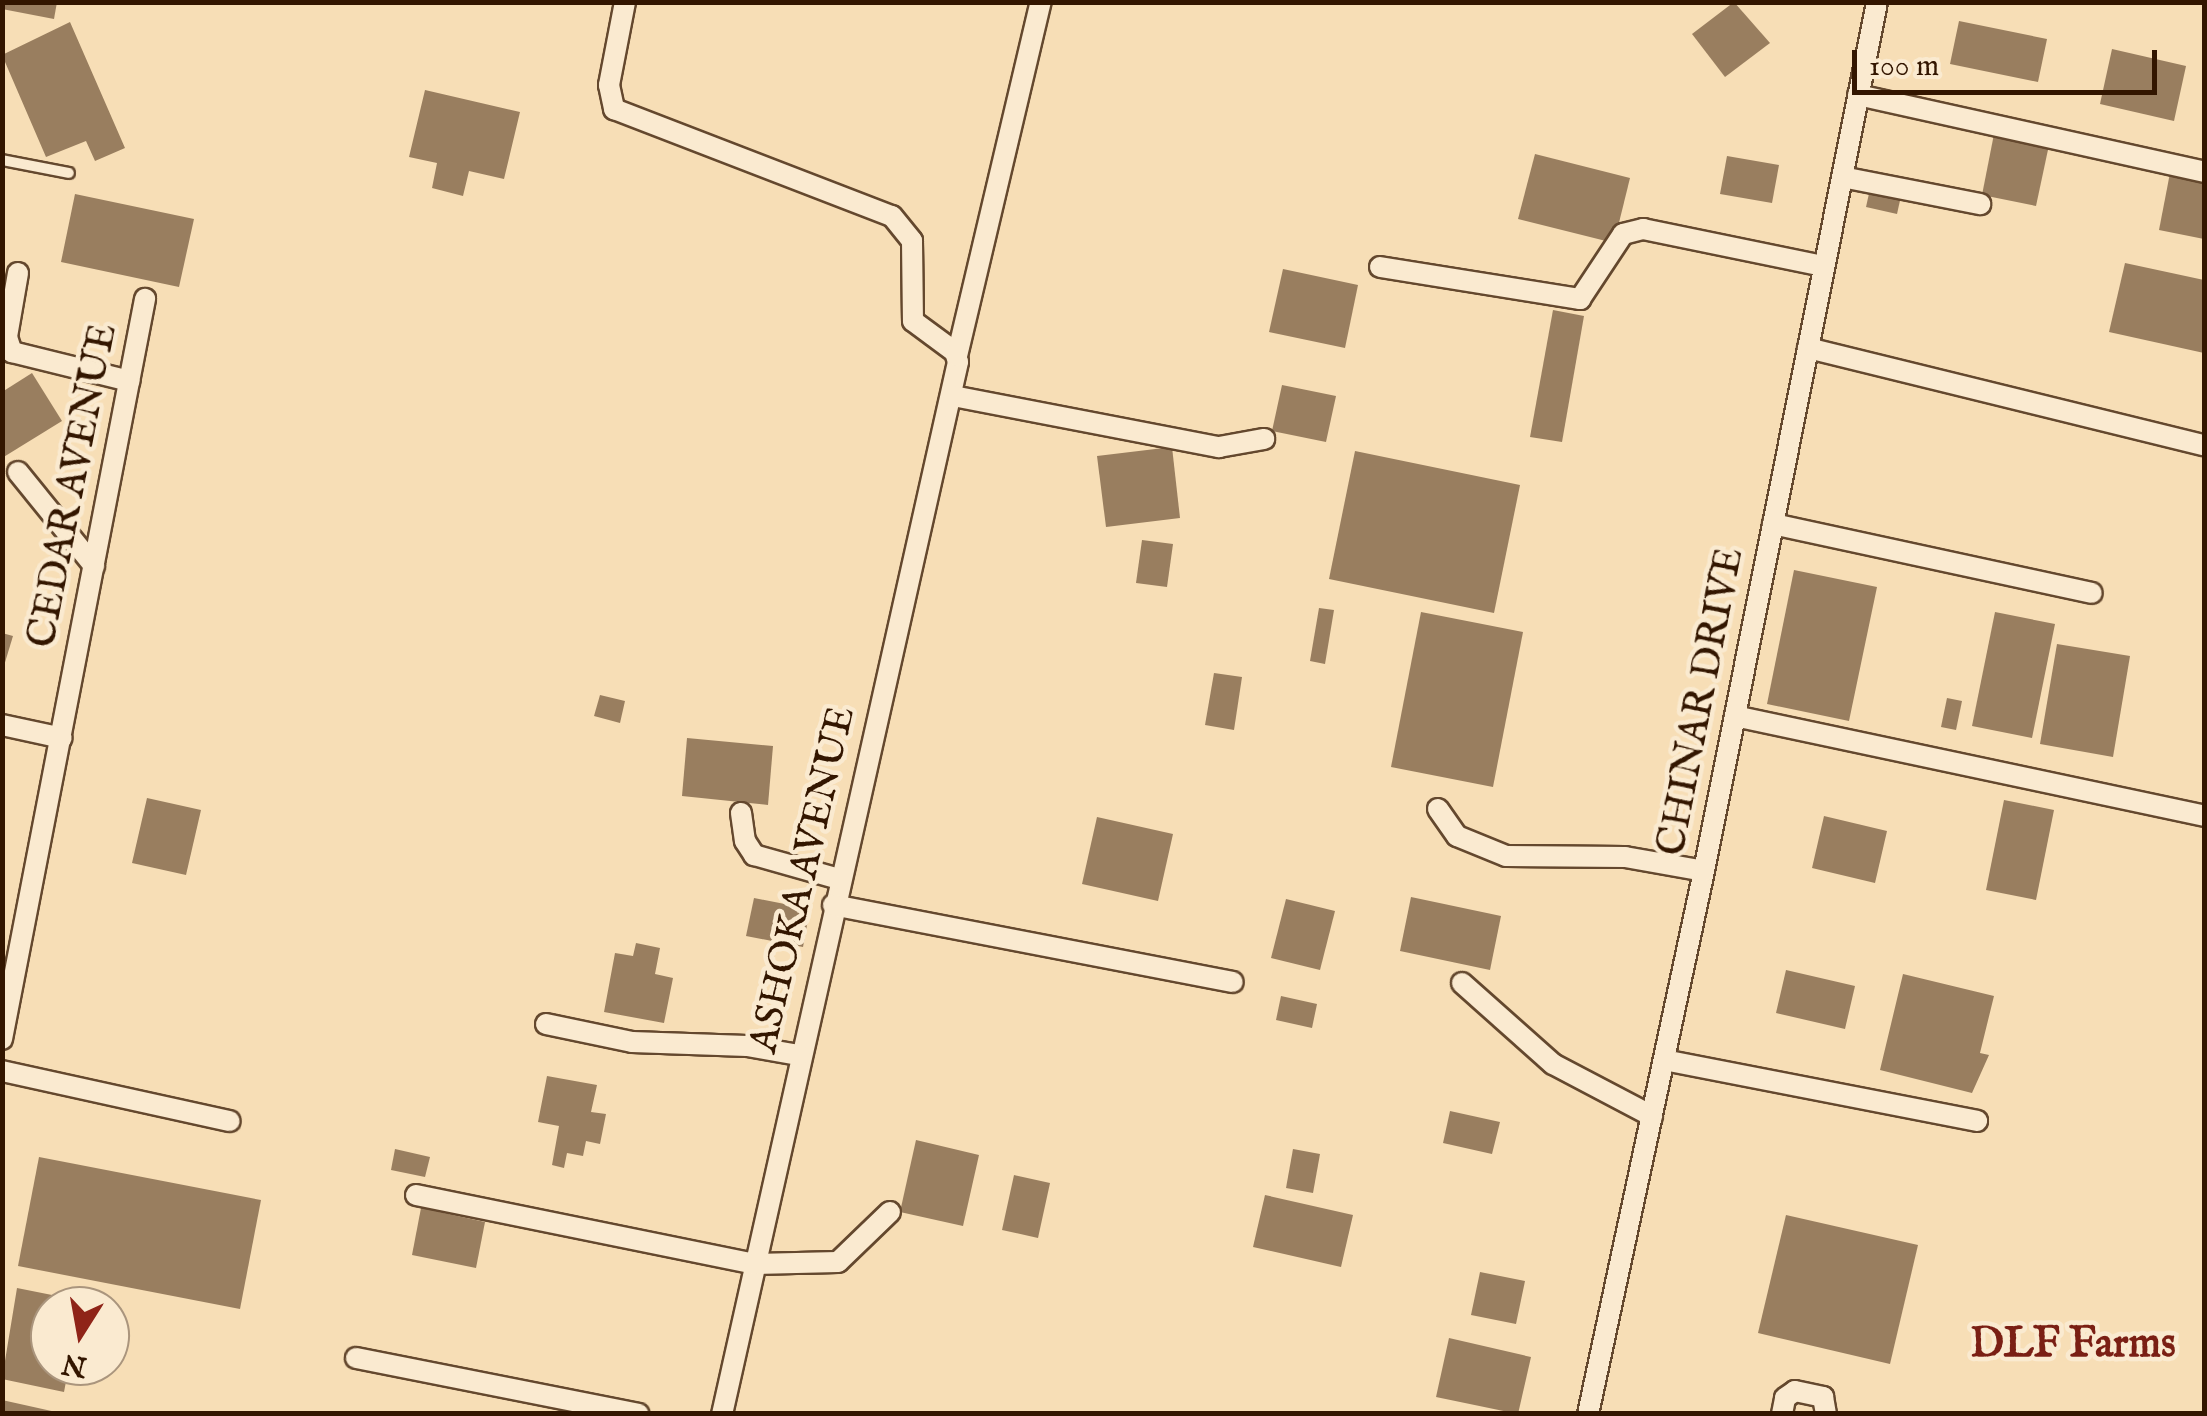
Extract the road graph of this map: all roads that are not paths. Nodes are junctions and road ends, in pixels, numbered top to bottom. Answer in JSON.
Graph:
{"nodes":[{"id":1,"x":626,"y":2,"type":"edge"},
{"id":2,"x":1041,"y":2,"type":"edge"},
{"id":3,"x":1877,"y":2,"type":"edge"},
{"id":4,"x":1858,"y":95,"type":"junction"},
{"id":5,"x":2,"y":160,"type":"edge"},
{"id":6,"x":2204,"y":172,"type":"edge"},
{"id":7,"x":69,"y":173,"type":"dead end"},
{"id":8,"x":1842,"y":177,"type":"junction"},
{"id":9,"x":1980,"y":204,"type":"dead end"},
{"id":10,"x":1824,"y":266,"type":"junction"},
{"id":11,"x":1380,"y":267,"type":"dead end"},
{"id":12,"x":18,"y":273,"type":"dead end"},
{"id":13,"x":145,"y":298,"type":"dead end"},
{"id":14,"x":1808,"y":348,"type":"junction"},
{"id":15,"x":958,"y":359,"type":"junction"},
{"id":16,"x":129,"y":382,"type":"junction"},
{"id":17,"x":953,"y":396,"type":"junction"},
{"id":18,"x":1264,"y":439,"type":"dead end"},
{"id":19,"x":2204,"y":445,"type":"edge"},
{"id":20,"x":18,"y":472,"type":"dead end"},
{"id":21,"x":1773,"y":524,"type":"junction"},
{"id":22,"x":94,"y":566,"type":"junction"},
{"id":23,"x":2092,"y":593,"type":"dead end"},
{"id":24,"x":1735,"y":716,"type":"junction"},
{"id":25,"x":2,"y":725,"type":"edge"},
{"id":26,"x":62,"y":738,"type":"junction"},
{"id":27,"x":1438,"y":808,"type":"dead end"},
{"id":28,"x":741,"y":813,"type":"dead end"},
{"id":29,"x":2204,"y":816,"type":"edge"},
{"id":30,"x":1704,"y":871,"type":"junction"},
{"id":31,"x":839,"y":879,"type":"junction"},
{"id":32,"x":832,"y":905,"type":"junction"},
{"id":33,"x":1233,"y":982,"type":"dead end"},
{"id":34,"x":1462,"y":983,"type":"dead end"},
{"id":35,"x":546,"y":1024,"type":"dead end"},
{"id":36,"x":2,"y":1039,"type":"edge"},
{"id":37,"x":799,"y":1055,"type":"junction"},
{"id":38,"x":1664,"y":1060,"type":"junction"},
{"id":39,"x":2,"y":1071,"type":"edge"},
{"id":40,"x":1652,"y":1116,"type":"junction"},
{"id":41,"x":230,"y":1120,"type":"dead end"},
{"id":42,"x":1977,"y":1121,"type":"dead end"},
{"id":43,"x":416,"y":1195,"type":"dead end"},
{"id":44,"x":890,"y":1212,"type":"dead end"},
{"id":45,"x":754,"y":1264,"type":"junction"},
{"id":46,"x":356,"y":1358,"type":"dead end"},
{"id":47,"x":638,"y":1414,"type":"edge"},
{"id":48,"x":722,"y":1414,"type":"edge"},
{"id":49,"x":1588,"y":1414,"type":"edge"},
{"id":50,"x":1782,"y":1414,"type":"edge"},
{"id":51,"x":1826,"y":1414,"type":"edge"}],
"edges":[{"from":1,"to":15,"type":"street"},
{"from":2,"to":15,"type":"street","name":"ASHOKA AVENUE"},
{"from":3,"to":4,"type":"street","name":"CHINAR DRIVE"},
{"from":4,"to":6,"type":"street"},
{"from":4,"to":8,"type":"street","name":"CHINAR DRIVE"},
{"from":5,"to":7,"type":"lane"},
{"from":8,"to":9,"type":"street"},
{"from":8,"to":10,"type":"street","name":"CHINAR DRIVE"},
{"from":10,"to":11,"type":"street"},
{"from":10,"to":14,"type":"street","name":"CHINAR DRIVE"},
{"from":12,"to":16,"type":"street"},
{"from":13,"to":16,"type":"street","name":"CEDAR AVENUE"},
{"from":14,"to":19,"type":"street"},
{"from":14,"to":21,"type":"street","name":"CHINAR DRIVE"},
{"from":15,"to":17,"type":"street","name":"ASHOKA AVENUE"},
{"from":16,"to":22,"type":"street","name":"CEDAR AVENUE"},
{"from":17,"to":18,"type":"street"},
{"from":17,"to":31,"type":"street","name":"ASHOKA AVENUE"},
{"from":20,"to":22,"type":"street"},
{"from":21,"to":23,"type":"street"},
{"from":21,"to":24,"type":"street","name":"CHINAR DRIVE"},
{"from":22,"to":26,"type":"street","name":"CEDAR AVENUE"},
{"from":24,"to":29,"type":"street"},
{"from":24,"to":30,"type":"street","name":"CHINAR DRIVE"},
{"from":25,"to":26,"type":"street"},
{"from":26,"to":36,"type":"street","name":"CEDAR AVENUE"},
{"from":27,"to":30,"type":"street"},
{"from":28,"to":31,"type":"street"},
{"from":30,"to":38,"type":"street","name":"CHINAR DRIVE"},
{"from":31,"to":32,"type":"street","name":"ASHOKA AVENUE"},
{"from":32,"to":33,"type":"street"},
{"from":32,"to":37,"type":"street","name":"ASHOKA AVENUE"},
{"from":34,"to":40,"type":"street"},
{"from":35,"to":37,"type":"street"},
{"from":37,"to":45,"type":"street","name":"ASHOKA AVENUE"},
{"from":38,"to":40,"type":"street","name":"CHINAR DRIVE"},
{"from":38,"to":42,"type":"street"},
{"from":39,"to":41,"type":"street"},
{"from":40,"to":49,"type":"street","name":"CHINAR DRIVE"},
{"from":43,"to":45,"type":"street"},
{"from":44,"to":45,"type":"street"},
{"from":45,"to":48,"type":"street","name":"ASHOKA AVENUE"},
{"from":46,"to":47,"type":"street"},
{"from":50,"to":51,"type":"street"}]}
